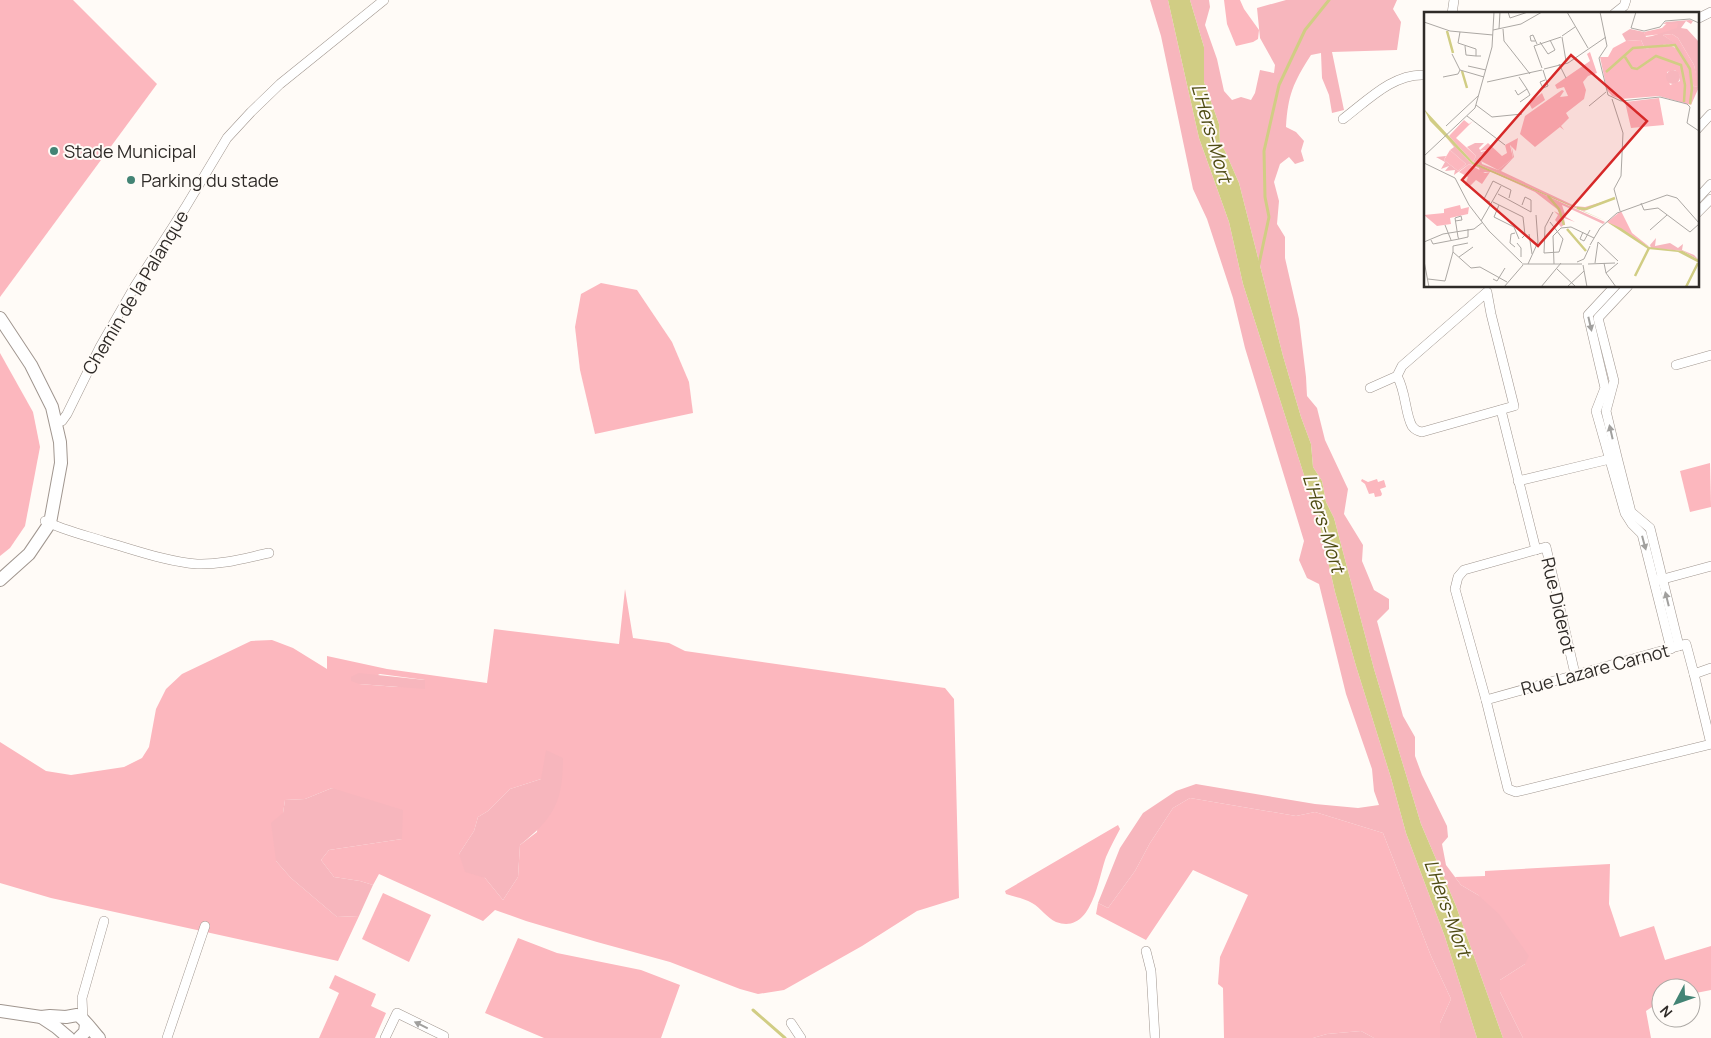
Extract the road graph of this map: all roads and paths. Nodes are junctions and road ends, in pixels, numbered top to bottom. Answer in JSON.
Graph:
{"nodes":[{"id":1,"x":384,"y":0,"type":"edge"},
{"id":2,"x":1626,"y":0,"type":"edge"},
{"id":3,"x":1616,"y":12,"type":"edge"},
{"id":4,"x":1711,"y":12,"type":"edge"},
{"id":5,"x":1698,"y":18,"type":"edge"},
{"id":6,"x":1424,"y":75,"type":"edge"},
{"id":7,"x":1711,"y":114,"type":"edge"},
{"id":8,"x":1343,"y":119,"type":"dead end"},
{"id":9,"x":1698,"y":128,"type":"edge"},
{"id":10,"x":1711,"y":184,"type":"edge"},
{"id":11,"x":1698,"y":198,"type":"edge"},
{"id":12,"x":1711,"y":198,"type":"edge"},
{"id":13,"x":1698,"y":212,"type":"edge"},
{"id":14,"x":1613,"y":288,"type":"edge"},
{"id":15,"x":1626,"y":288,"type":"edge"},
{"id":16,"x":0,"y":318,"type":"edge"},
{"id":17,"x":1711,"y":355,"type":"edge"},
{"id":18,"x":1676,"y":365,"type":"dead end"},
{"id":19,"x":1397,"y":376,"type":"junction"},
{"id":20,"x":1370,"y":388,"type":"dead end"},
{"id":21,"x":1501,"y":410,"type":"junction"},
{"id":22,"x":62,"y":421,"type":"dead end"},
{"id":23,"x":1613,"y":458,"type":"junction"},
{"id":24,"x":1518,"y":481,"type":"junction"},
{"id":25,"x":47,"y":522,"type":"junction"},
{"id":26,"x":1536,"y":550,"type":"junction"},
{"id":27,"x":269,"y":553,"type":"dead end"},
{"id":28,"x":1711,"y":566,"type":"edge"},
{"id":29,"x":0,"y":580,"type":"edge"},
{"id":30,"x":1658,"y":580,"type":"junction"},
{"id":31,"x":1675,"y":648,"type":"junction"},
{"id":32,"x":1711,"y":668,"type":"edge"},
{"id":33,"x":1575,"y":674,"type":"junction"},
{"id":34,"x":1694,"y":674,"type":"junction"},
{"id":35,"x":1486,"y":700,"type":"junction"},
{"id":36,"x":1711,"y":744,"type":"edge"},
{"id":37,"x":104,"y":920,"type":"dead end"},
{"id":38,"x":205,"y":926,"type":"dead end"},
{"id":39,"x":1146,"y":950,"type":"dead end"},
{"id":40,"x":82,"y":998,"type":"junction"},
{"id":41,"x":0,"y":1011,"type":"edge"},
{"id":42,"x":67,"y":1016,"type":"junction"},
{"id":43,"x":41,"y":1018,"type":"junction"},
{"id":44,"x":85,"y":1022,"type":"junction"},
{"id":45,"x":791,"y":1024,"type":"dead end"},
{"id":46,"x":64,"y":1035,"type":"edge"},
{"id":47,"x":80,"y":1038,"type":"edge"},
{"id":48,"x":99,"y":1038,"type":"edge"},
{"id":49,"x":167,"y":1038,"type":"edge"},
{"id":50,"x":385,"y":1038,"type":"edge"},
{"id":51,"x":443,"y":1038,"type":"edge"},
{"id":52,"x":801,"y":1038,"type":"edge"},
{"id":53,"x":1155,"y":1038,"type":"edge"}],
"edges":[{"from":1,"to":22,"type":"street","name":"Chemin de la Palanque"},
{"from":2,"to":3,"type":"street"},
{"from":4,"to":5,"type":"street"},
{"from":6,"to":8,"type":"street"},
{"from":7,"to":9,"type":"street"},
{"from":10,"to":11,"type":"street"},
{"from":12,"to":13,"type":"street"},
{"from":14,"to":23,"type":"street","one_way":true},
{"from":23,"to":15,"type":"street","one_way":true},
{"from":16,"to":25,"type":"street"},
{"from":17,"to":18,"type":"street"},
{"from":19,"to":20,"type":"street"},
{"from":19,"to":21,"type":"street"},
{"from":19,"to":21,"type":"street"},
{"from":21,"to":24,"type":"street"},
{"from":23,"to":24,"type":"street"},
{"from":23,"to":30,"type":"street"},
{"from":24,"to":26,"type":"street"},
{"from":25,"to":27,"type":"street"},
{"from":25,"to":29,"type":"street"},
{"from":26,"to":33,"type":"street","name":"Rue Diderot"},
{"from":26,"to":35,"type":"street"},
{"from":28,"to":30,"type":"street"},
{"from":30,"to":31,"type":"street"},
{"from":31,"to":33,"type":"street","name":"Rue Lazare Carnot"},
{"from":31,"to":34,"type":"street","name":"Rue Lazare Carnot"},
{"from":32,"to":34,"type":"street"},
{"from":33,"to":35,"type":"street","name":"Rue Lazare Carnot"},
{"from":34,"to":36,"type":"street"},
{"from":35,"to":36,"type":"street"},
{"from":37,"to":40,"type":"street"},
{"from":38,"to":49,"type":"street"},
{"from":39,"to":53,"type":"street"},
{"from":40,"to":42,"type":"street"},
{"from":40,"to":44,"type":"street"},
{"from":41,"to":43,"type":"street"},
{"from":42,"to":43,"type":"street"},
{"from":42,"to":44,"type":"street"},
{"from":42,"to":46,"type":"street"},
{"from":43,"to":46,"type":"street"},
{"from":44,"to":47,"type":"street"},
{"from":44,"to":48,"type":"street"},
{"from":45,"to":52,"type":"street"},
{"from":51,"to":50,"type":"street","one_way":true}]}
